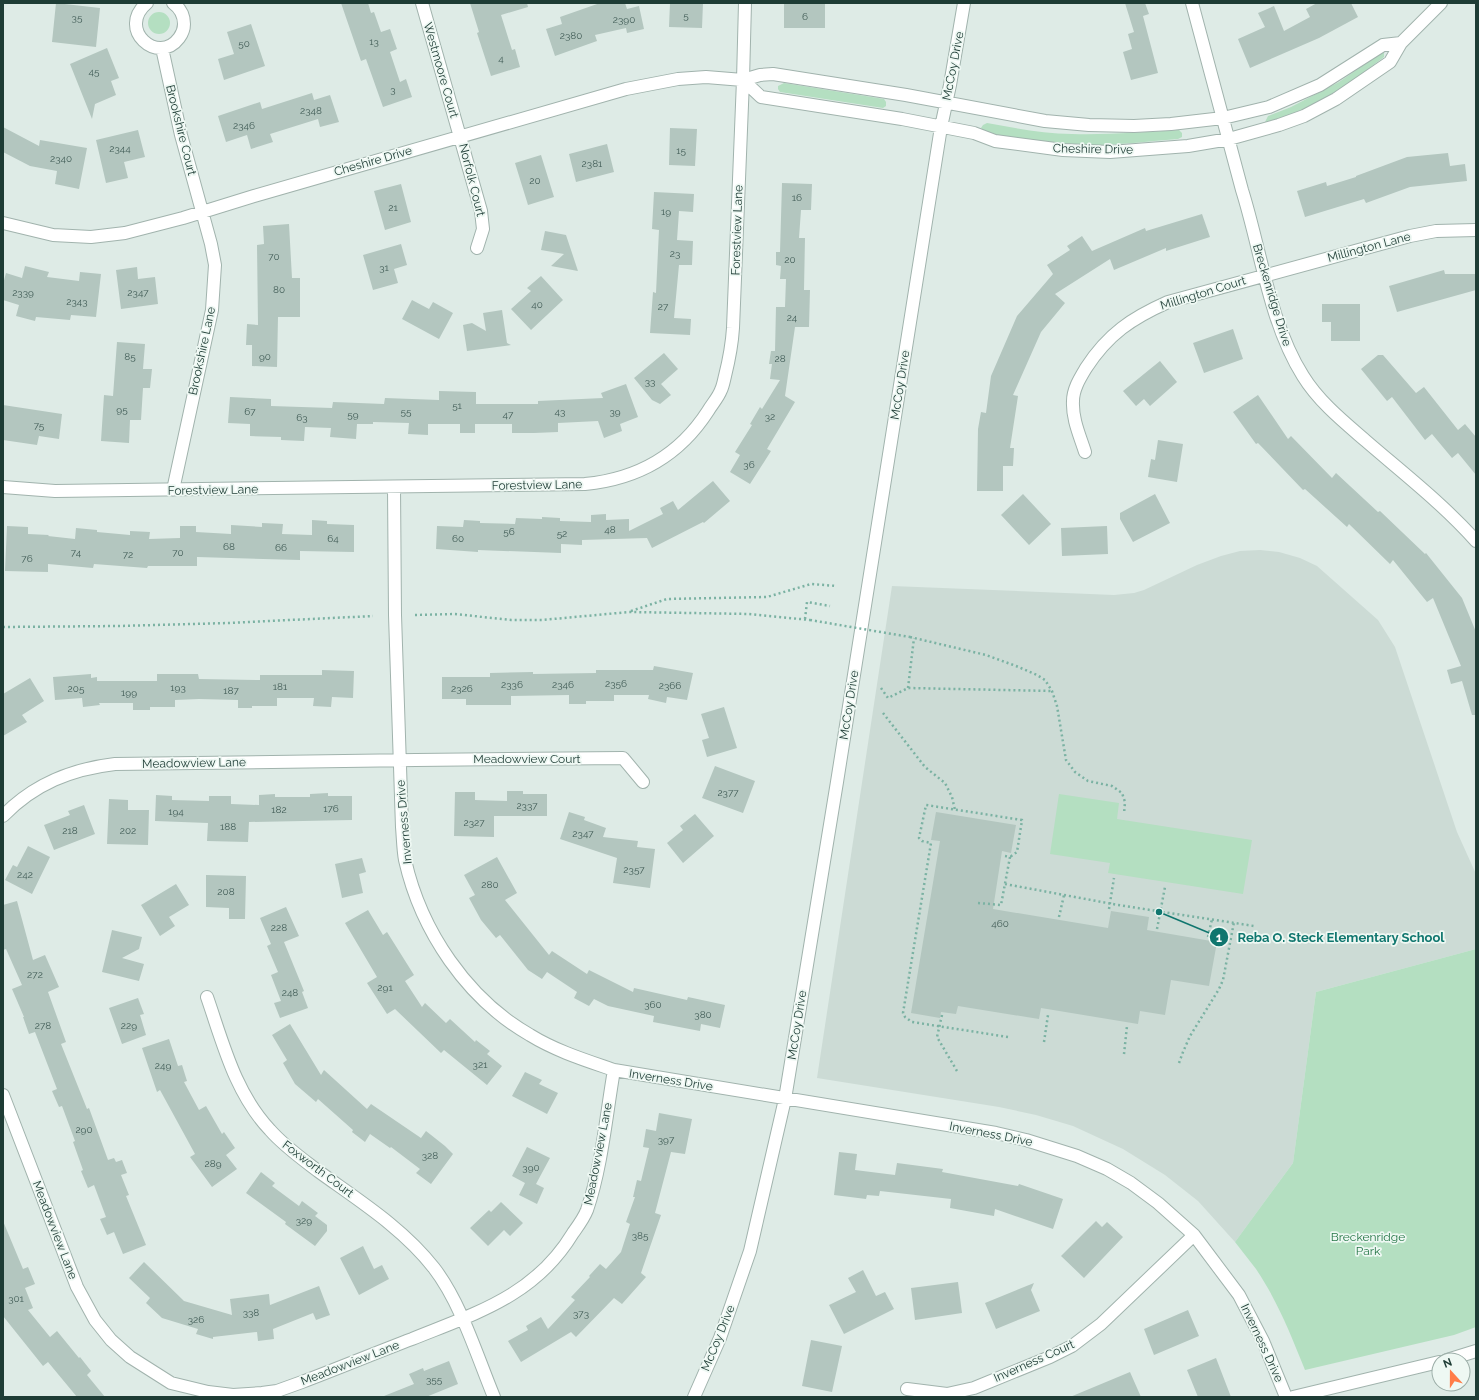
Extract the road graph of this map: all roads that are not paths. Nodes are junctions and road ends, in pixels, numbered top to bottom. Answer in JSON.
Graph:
{"nodes":[{"id":1,"x":147,"y":3,"type":"edge"},
{"id":2,"x":172,"y":3,"type":"edge"},
{"id":3,"x":422,"y":3,"type":"edge"},
{"id":4,"x":744,"y":3,"type":"edge"},
{"id":5,"x":964,"y":3,"type":"edge"},
{"id":6,"x":1192,"y":3,"type":"edge"},
{"id":7,"x":1441,"y":3,"type":"edge"},
{"id":8,"x":1401,"y":43,"type":"junction"},
{"id":9,"x":162,"y":48,"type":"junction"},
{"id":10,"x":743,"y":80,"type":"junction"},
{"id":11,"x":946,"y":102,"type":"junction"},
{"id":12,"x":1223,"y":118,"type":"junction"},
{"id":13,"x":941,"y":127,"type":"junction"},
{"id":14,"x":460,"y":136,"type":"junction"},
{"id":15,"x":1229,"y":139,"type":"junction"},
{"id":16,"x":202,"y":212,"type":"junction"},
{"id":17,"x":3,"y":223,"type":"edge"},
{"id":18,"x":1476,"y":230,"type":"edge"},
{"id":19,"x":477,"y":248,"type":"dead end"},
{"id":20,"x":1264,"y":275,"type":"junction"},
{"id":21,"x":1085,"y":452,"type":"dead end"},
{"id":22,"x":3,"y":487,"type":"edge"},
{"id":23,"x":394,"y":488,"type":"junction"},
{"id":24,"x":173,"y":490,"type":"junction"},
{"id":25,"x":1476,"y":540,"type":"edge"},
{"id":26,"x":400,"y":760,"type":"junction"},
{"id":27,"x":643,"y":782,"type":"dead end"},
{"id":28,"x":3,"y":816,"type":"edge"},
{"id":29,"x":207,"y":997,"type":"dead end"},
{"id":30,"x":614,"y":1070,"type":"junction"},
{"id":31,"x":3,"y":1095,"type":"edge"},
{"id":32,"x":785,"y":1099,"type":"junction"},
{"id":33,"x":1194,"y":1235,"type":"junction"},
{"id":34,"x":462,"y":1319,"type":"junction"},
{"id":35,"x":1431,"y":1364,"type":"edge"},
{"id":36,"x":907,"y":1389,"type":"dead end"},
{"id":37,"x":494,"y":1397,"type":"edge"},
{"id":38,"x":694,"y":1397,"type":"edge"},
{"id":39,"x":1286,"y":1397,"type":"edge"},
{"id":40,"x":1293,"y":1397,"type":"edge"}],
"edges":[{"from":1,"to":9,"type":"street"},
{"from":2,"to":9,"type":"street"},
{"from":3,"to":14,"type":"street","name":"Westmoore Court"},
{"from":4,"to":10,"type":"street","name":"Forestview Lane"},
{"from":5,"to":11,"type":"street","name":"McCoy Drive"},
{"from":6,"to":12,"type":"street","name":"Breckenridge Drive"},
{"from":7,"to":8,"type":"street","name":"Cheshire Drive"},
{"from":8,"to":12,"type":"street","name":"Cheshire Drive"},
{"from":8,"to":15,"type":"street","name":"Cheshire Drive"},
{"from":9,"to":16,"type":"street","name":"Brookshire Court"},
{"from":10,"to":11,"type":"street","name":"Cheshire Drive"},
{"from":10,"to":13,"type":"street","name":"Cheshire Drive"},
{"from":10,"to":14,"type":"street","name":"Cheshire Drive"},
{"from":10,"to":23,"type":"street","name":"Forestview Lane"},
{"from":11,"to":12,"type":"street","name":"Cheshire Drive"},
{"from":11,"to":13,"type":"street","name":"McCoy Drive"},
{"from":12,"to":15,"type":"street","name":"Breckenridge Drive"},
{"from":13,"to":15,"type":"street","name":"Cheshire Drive"},
{"from":13,"to":32,"type":"street","name":"McCoy Drive"},
{"from":14,"to":16,"type":"street","name":"Cheshire Drive"},
{"from":14,"to":19,"type":"street","name":"Norfolk Court"},
{"from":15,"to":20,"type":"street","name":"Breckenridge Drive"},
{"from":16,"to":17,"type":"street","name":"Cheshire Drive"},
{"from":16,"to":24,"type":"street","name":"Brookshire Lane"},
{"from":18,"to":20,"type":"street","name":"Millington Lane"},
{"from":20,"to":21,"type":"street","name":"Millington Court"},
{"from":20,"to":25,"type":"street","name":"Breckenridge Drive"},
{"from":22,"to":24,"type":"street","name":"Forestview Lane"},
{"from":23,"to":24,"type":"street","name":"Forestview Lane"},
{"from":23,"to":26,"type":"street","name":"Inverness Drive"},
{"from":26,"to":27,"type":"street","name":"Meadowview Court"},
{"from":26,"to":28,"type":"street","name":"Meadowview Lane"},
{"from":26,"to":30,"type":"street","name":"Inverness Drive"},
{"from":29,"to":34,"type":"street","name":"Foxworth Court"},
{"from":30,"to":32,"type":"street","name":"Inverness Drive"},
{"from":30,"to":34,"type":"street","name":"Meadowview Lane"},
{"from":31,"to":34,"type":"street","name":"Meadowview Lane"},
{"from":32,"to":33,"type":"street","name":"Inverness Drive"},
{"from":32,"to":38,"type":"street","name":"McCoy Drive"},
{"from":33,"to":36,"type":"street","name":"Inverness Court"},
{"from":33,"to":39,"type":"street","name":"Inverness Drive"},
{"from":34,"to":37,"type":"street","name":"Foxworth Court"},
{"from":35,"to":40,"type":"street"}]}
